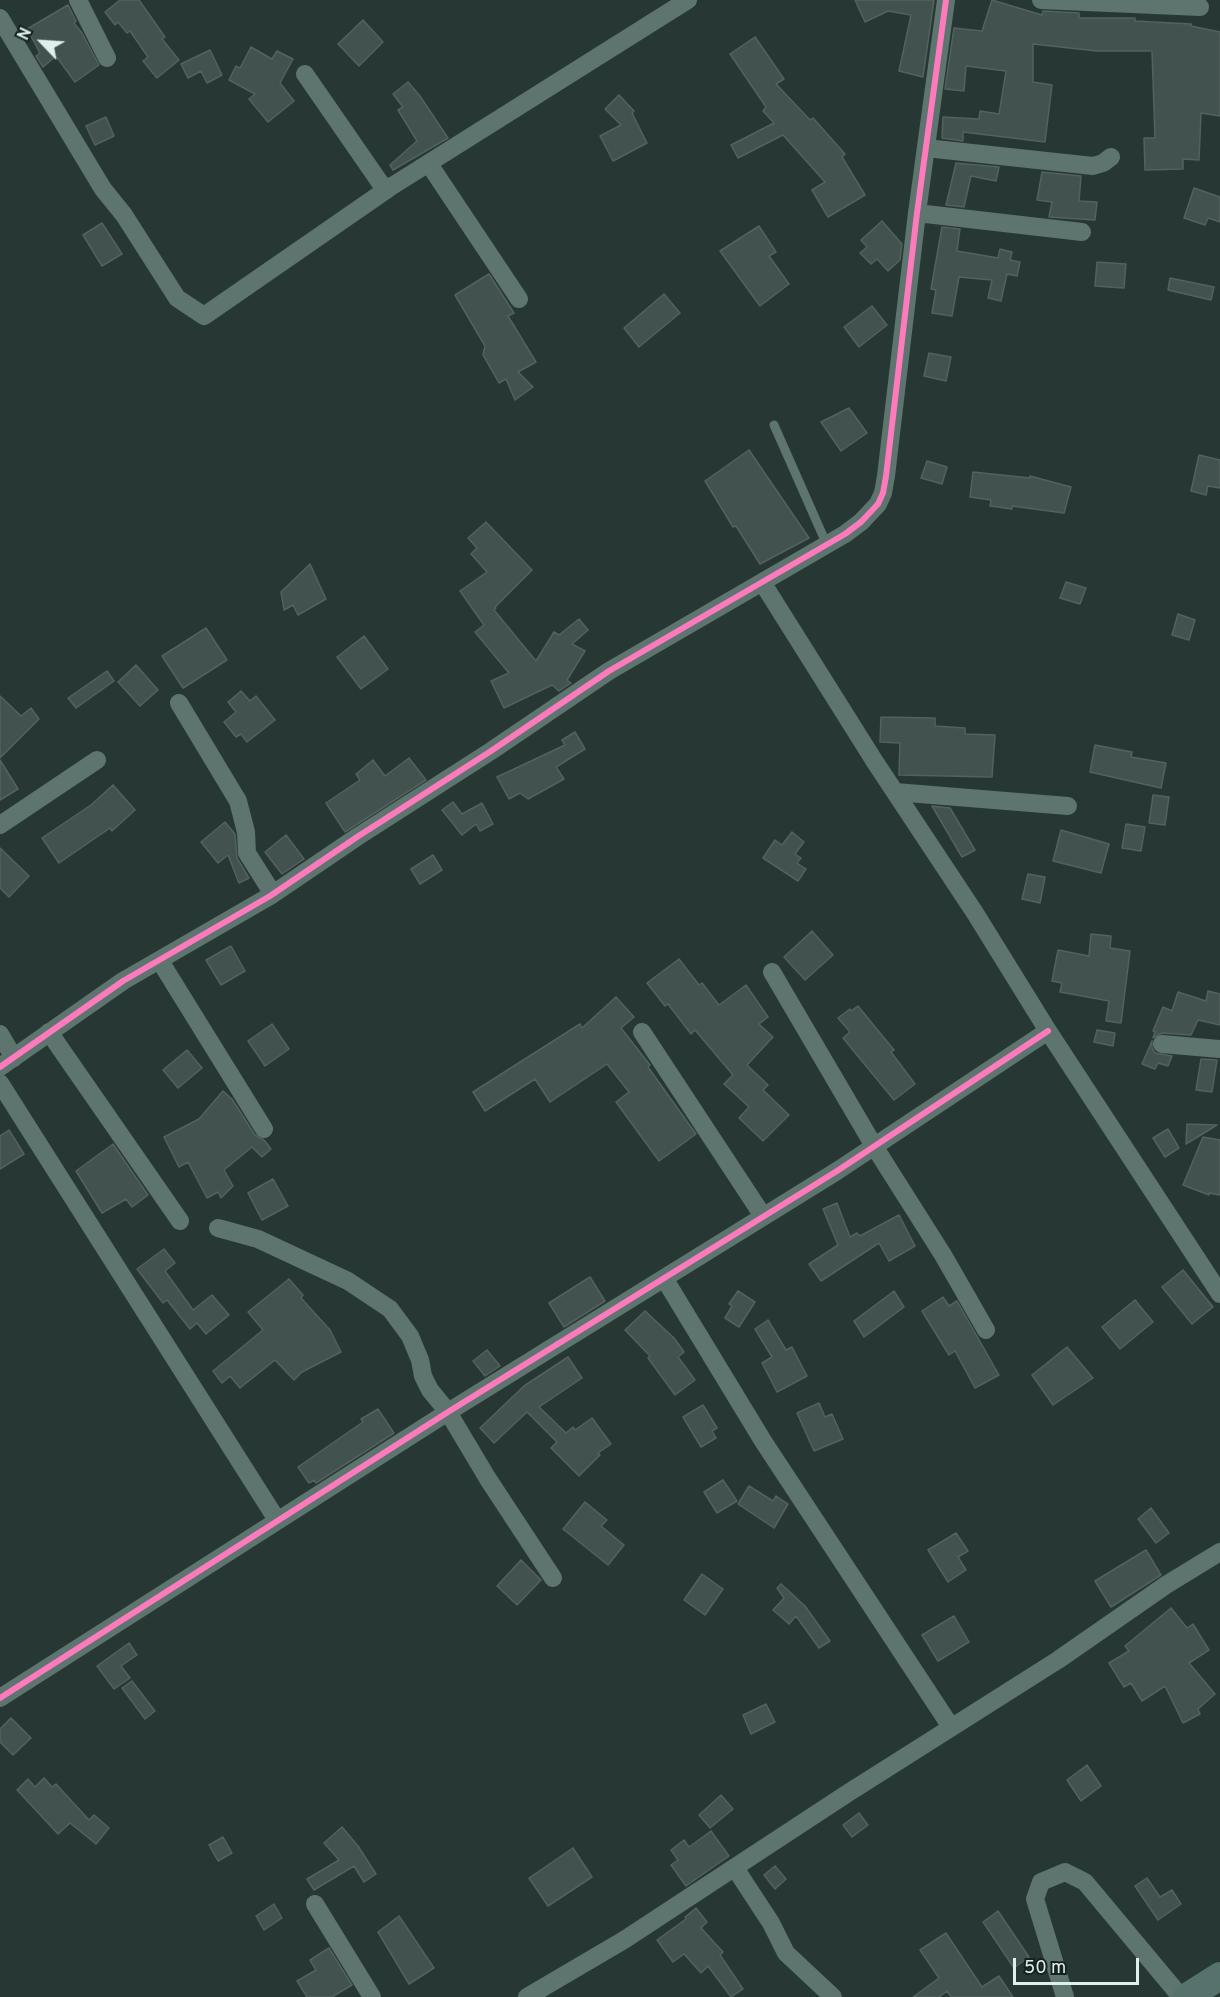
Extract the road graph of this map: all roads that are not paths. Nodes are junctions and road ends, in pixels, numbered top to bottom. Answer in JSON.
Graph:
{"nodes":[{"id":1,"x":78,"y":0,"type":"edge"},
{"id":2,"x":688,"y":0,"type":"edge"},
{"id":3,"x":946,"y":0,"type":"edge"},
{"id":4,"x":1041,"y":0,"type":"edge"},
{"id":5,"x":1200,"y":8,"type":"dead end"},
{"id":6,"x":0,"y":18,"type":"edge"},
{"id":7,"x":106,"y":58,"type":"dead end"},
{"id":8,"x":305,"y":74,"type":"dead end"},
{"id":9,"x":926,"y":148,"type":"junction"},
{"id":10,"x":1111,"y":157,"type":"dead end"},
{"id":11,"x":429,"y":164,"type":"junction"},
{"id":12,"x":389,"y":188,"type":"junction"},
{"id":13,"x":917,"y":213,"type":"junction"},
{"id":14,"x":1082,"y":232,"type":"dead end"},
{"id":15,"x":519,"y":299,"type":"dead end"},
{"id":16,"x":774,"y":425,"type":"dead end"},
{"id":17,"x":827,"y":545,"type":"junction"},
{"id":18,"x":762,"y":582,"type":"junction"},
{"id":19,"x":178,"y":704,"type":"dead end"},
{"id":20,"x":97,"y":760,"type":"dead end"},
{"id":21,"x":895,"y":792,"type":"junction"},
{"id":22,"x":1068,"y":806,"type":"dead end"},
{"id":23,"x":0,"y":825,"type":"edge"},
{"id":24,"x":273,"y":894,"type":"junction"},
{"id":25,"x":160,"y":961,"type":"junction"},
{"id":26,"x":772,"y":972,"type":"dead end"},
{"id":27,"x":1048,"y":1031,"type":"junction"},
{"id":28,"x":49,"y":1032,"type":"junction"},
{"id":29,"x":642,"y":1032,"type":"dead end"},
{"id":30,"x":0,"y":1034,"type":"edge"},
{"id":31,"x":1162,"y":1044,"type":"dead end"},
{"id":32,"x":1220,"y":1049,"type":"edge"},
{"id":33,"x":7,"y":1062,"type":"edge"},
{"id":34,"x":0,"y":1083,"type":"edge"},
{"id":35,"x":264,"y":1129,"type":"dead end"},
{"id":36,"x":874,"y":1146,"type":"junction"},
{"id":37,"x":764,"y":1216,"type":"junction"},
{"id":38,"x":180,"y":1221,"type":"dead end"},
{"id":39,"x":218,"y":1228,"type":"dead end"},
{"id":40,"x":664,"y":1278,"type":"junction"},
{"id":41,"x":1220,"y":1294,"type":"edge"},
{"id":42,"x":986,"y":1330,"type":"dead end"},
{"id":43,"x":448,"y":1412,"type":"junction"},
{"id":44,"x":277,"y":1520,"type":"junction"},
{"id":45,"x":1220,"y":1552,"type":"edge"},
{"id":46,"x":553,"y":1578,"type":"dead end"},
{"id":47,"x":0,"y":1698,"type":"edge"},
{"id":48,"x":951,"y":1727,"type":"junction"},
{"id":49,"x":735,"y":1868,"type":"junction"},
{"id":50,"x":315,"y":1904,"type":"dead end"},
{"id":51,"x":1220,"y":1976,"type":"edge"},
{"id":52,"x":372,"y":1997,"type":"edge"},
{"id":53,"x":527,"y":1997,"type":"edge"},
{"id":54,"x":833,"y":1997,"type":"edge"},
{"id":55,"x":1065,"y":1997,"type":"edge"},
{"id":56,"x":1181,"y":1997,"type":"edge"},
{"id":57,"x":1187,"y":1997,"type":"edge"}],
"edges":[{"from":1,"to":7,"type":"street"},
{"from":2,"to":11,"type":"street"},
{"from":3,"to":9,"type":"street"},
{"from":4,"to":5,"type":"street"},
{"from":6,"to":12,"type":"street"},
{"from":8,"to":12,"type":"street"},
{"from":9,"to":10,"type":"street"},
{"from":9,"to":13,"type":"street"},
{"from":11,"to":12,"type":"street"},
{"from":11,"to":15,"type":"street"},
{"from":13,"to":14,"type":"street"},
{"from":13,"to":17,"type":"street"},
{"from":16,"to":17,"type":"lane"},
{"from":17,"to":18,"type":"street"},
{"from":18,"to":21,"type":"street"},
{"from":18,"to":24,"type":"street"},
{"from":19,"to":24,"type":"street"},
{"from":20,"to":23,"type":"street"},
{"from":21,"to":22,"type":"street"},
{"from":21,"to":27,"type":"street"},
{"from":24,"to":25,"type":"street"},
{"from":25,"to":28,"type":"street"},
{"from":25,"to":35,"type":"street"},
{"from":26,"to":36,"type":"street"},
{"from":27,"to":36,"type":"street"},
{"from":27,"to":41,"type":"street"},
{"from":28,"to":33,"type":"street"},
{"from":28,"to":38,"type":"street"},
{"from":29,"to":37,"type":"street"},
{"from":30,"to":33,"type":"street"},
{"from":31,"to":32,"type":"street"},
{"from":34,"to":44,"type":"street"},
{"from":36,"to":37,"type":"street"},
{"from":36,"to":42,"type":"street"},
{"from":37,"to":40,"type":"street"},
{"from":39,"to":43,"type":"street"},
{"from":40,"to":43,"type":"street"},
{"from":40,"to":48,"type":"street"},
{"from":43,"to":44,"type":"street"},
{"from":43,"to":46,"type":"street"},
{"from":44,"to":47,"type":"street"},
{"from":45,"to":48,"type":"street"},
{"from":48,"to":49,"type":"street"},
{"from":49,"to":53,"type":"street"},
{"from":49,"to":54,"type":"street"},
{"from":50,"to":52,"type":"street"},
{"from":51,"to":57,"type":"main road"},
{"from":55,"to":56,"type":"street"}]}
